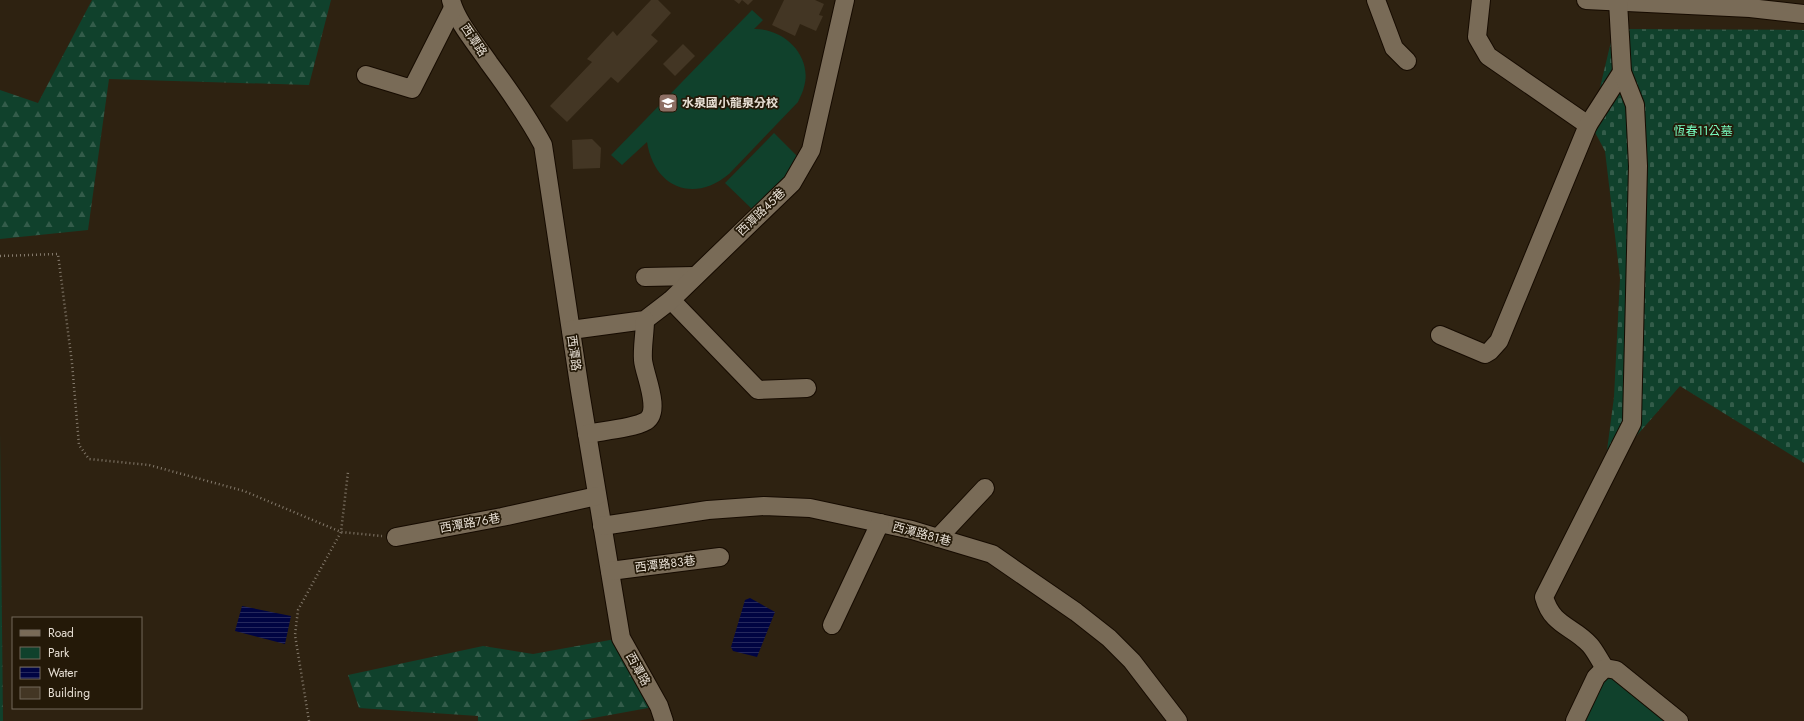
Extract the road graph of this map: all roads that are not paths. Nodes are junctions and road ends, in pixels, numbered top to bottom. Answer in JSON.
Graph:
{"nodes":[{"id":1,"x":845,"y":0,"type":"edge"},
{"id":2,"x":1376,"y":0,"type":"edge"},
{"id":3,"x":1481,"y":0,"type":"edge"},
{"id":4,"x":1586,"y":0,"type":"edge"},
{"id":5,"x":1618,"y":2,"type":"junction"},
{"id":6,"x":452,"y":4,"type":"edge"},
{"id":7,"x":1804,"y":14,"type":"edge"},
{"id":8,"x":1407,"y":61,"type":"dead end"},
{"id":9,"x":1622,"y":72,"type":"junction"},
{"id":10,"x":366,"y":75,"type":"dead end"},
{"id":11,"x":1588,"y":125,"type":"junction"},
{"id":12,"x":695,"y":276,"type":"junction"},
{"id":13,"x":646,"y":277,"type":"dead end"},
{"id":14,"x":671,"y":300,"type":"junction"},
{"id":15,"x":645,"y":320,"type":"junction"},
{"id":16,"x":571,"y":330,"type":"junction"},
{"id":17,"x":1440,"y":335,"type":"dead end"},
{"id":18,"x":807,"y":388,"type":"dead end"},
{"id":19,"x":587,"y":434,"type":"junction"},
{"id":20,"x":984,"y":488,"type":"dead end"},
{"id":21,"x":597,"y":496,"type":"junction"},
{"id":22,"x":880,"y":523,"type":"junction"},
{"id":23,"x":602,"y":526,"type":"junction"},
{"id":24,"x":396,"y":537,"type":"road end"},
{"id":25,"x":938,"y":538,"type":"junction"},
{"id":26,"x":720,"y":557,"type":"dead end"},
{"id":27,"x":610,"y":571,"type":"junction"},
{"id":28,"x":832,"y":625,"type":"dead end"},
{"id":29,"x":1606,"y":668,"type":"junction"},
{"id":30,"x":664,"y":721,"type":"edge"},
{"id":31,"x":1178,"y":721,"type":"edge"},
{"id":32,"x":1575,"y":721,"type":"edge"},
{"id":33,"x":1679,"y":721,"type":"edge"}],
"edges":[{"from":1,"to":12,"type":"street","name":"西潭路45巷"},
{"from":2,"to":8,"type":"street"},
{"from":3,"to":11,"type":"street"},
{"from":4,"to":5,"type":"street"},
{"from":5,"to":7,"type":"street"},
{"from":5,"to":9,"type":"street"},
{"from":6,"to":10,"type":"street"},
{"from":6,"to":16,"type":"street","name":"西潭路"},
{"from":9,"to":11,"type":"street"},
{"from":9,"to":29,"type":"street"},
{"from":11,"to":17,"type":"street"},
{"from":12,"to":13,"type":"street"},
{"from":12,"to":14,"type":"street","name":"西潭路45巷"},
{"from":14,"to":15,"type":"street","name":"西潭路45巷"},
{"from":14,"to":18,"type":"street"},
{"from":15,"to":16,"type":"street","name":"西潭路45巷"},
{"from":15,"to":19,"type":"street"},
{"from":16,"to":19,"type":"street","name":"西潭路"},
{"from":19,"to":21,"type":"street","name":"西潭路"},
{"from":20,"to":25,"type":"street"},
{"from":21,"to":23,"type":"street","name":"西潭路"},
{"from":21,"to":24,"type":"street","name":"西潭路76巷"},
{"from":22,"to":23,"type":"street","name":"西潭路81巷"},
{"from":22,"to":25,"type":"street","name":"西潭路81巷"},
{"from":22,"to":28,"type":"street"},
{"from":23,"to":27,"type":"street","name":"西潭路"},
{"from":25,"to":31,"type":"street","name":"西潭路81巷"},
{"from":26,"to":27,"type":"street","name":"西潭路83巷"},
{"from":27,"to":30,"type":"street","name":"西潭路"},
{"from":29,"to":32,"type":"street"},
{"from":29,"to":33,"type":"street"}]}
